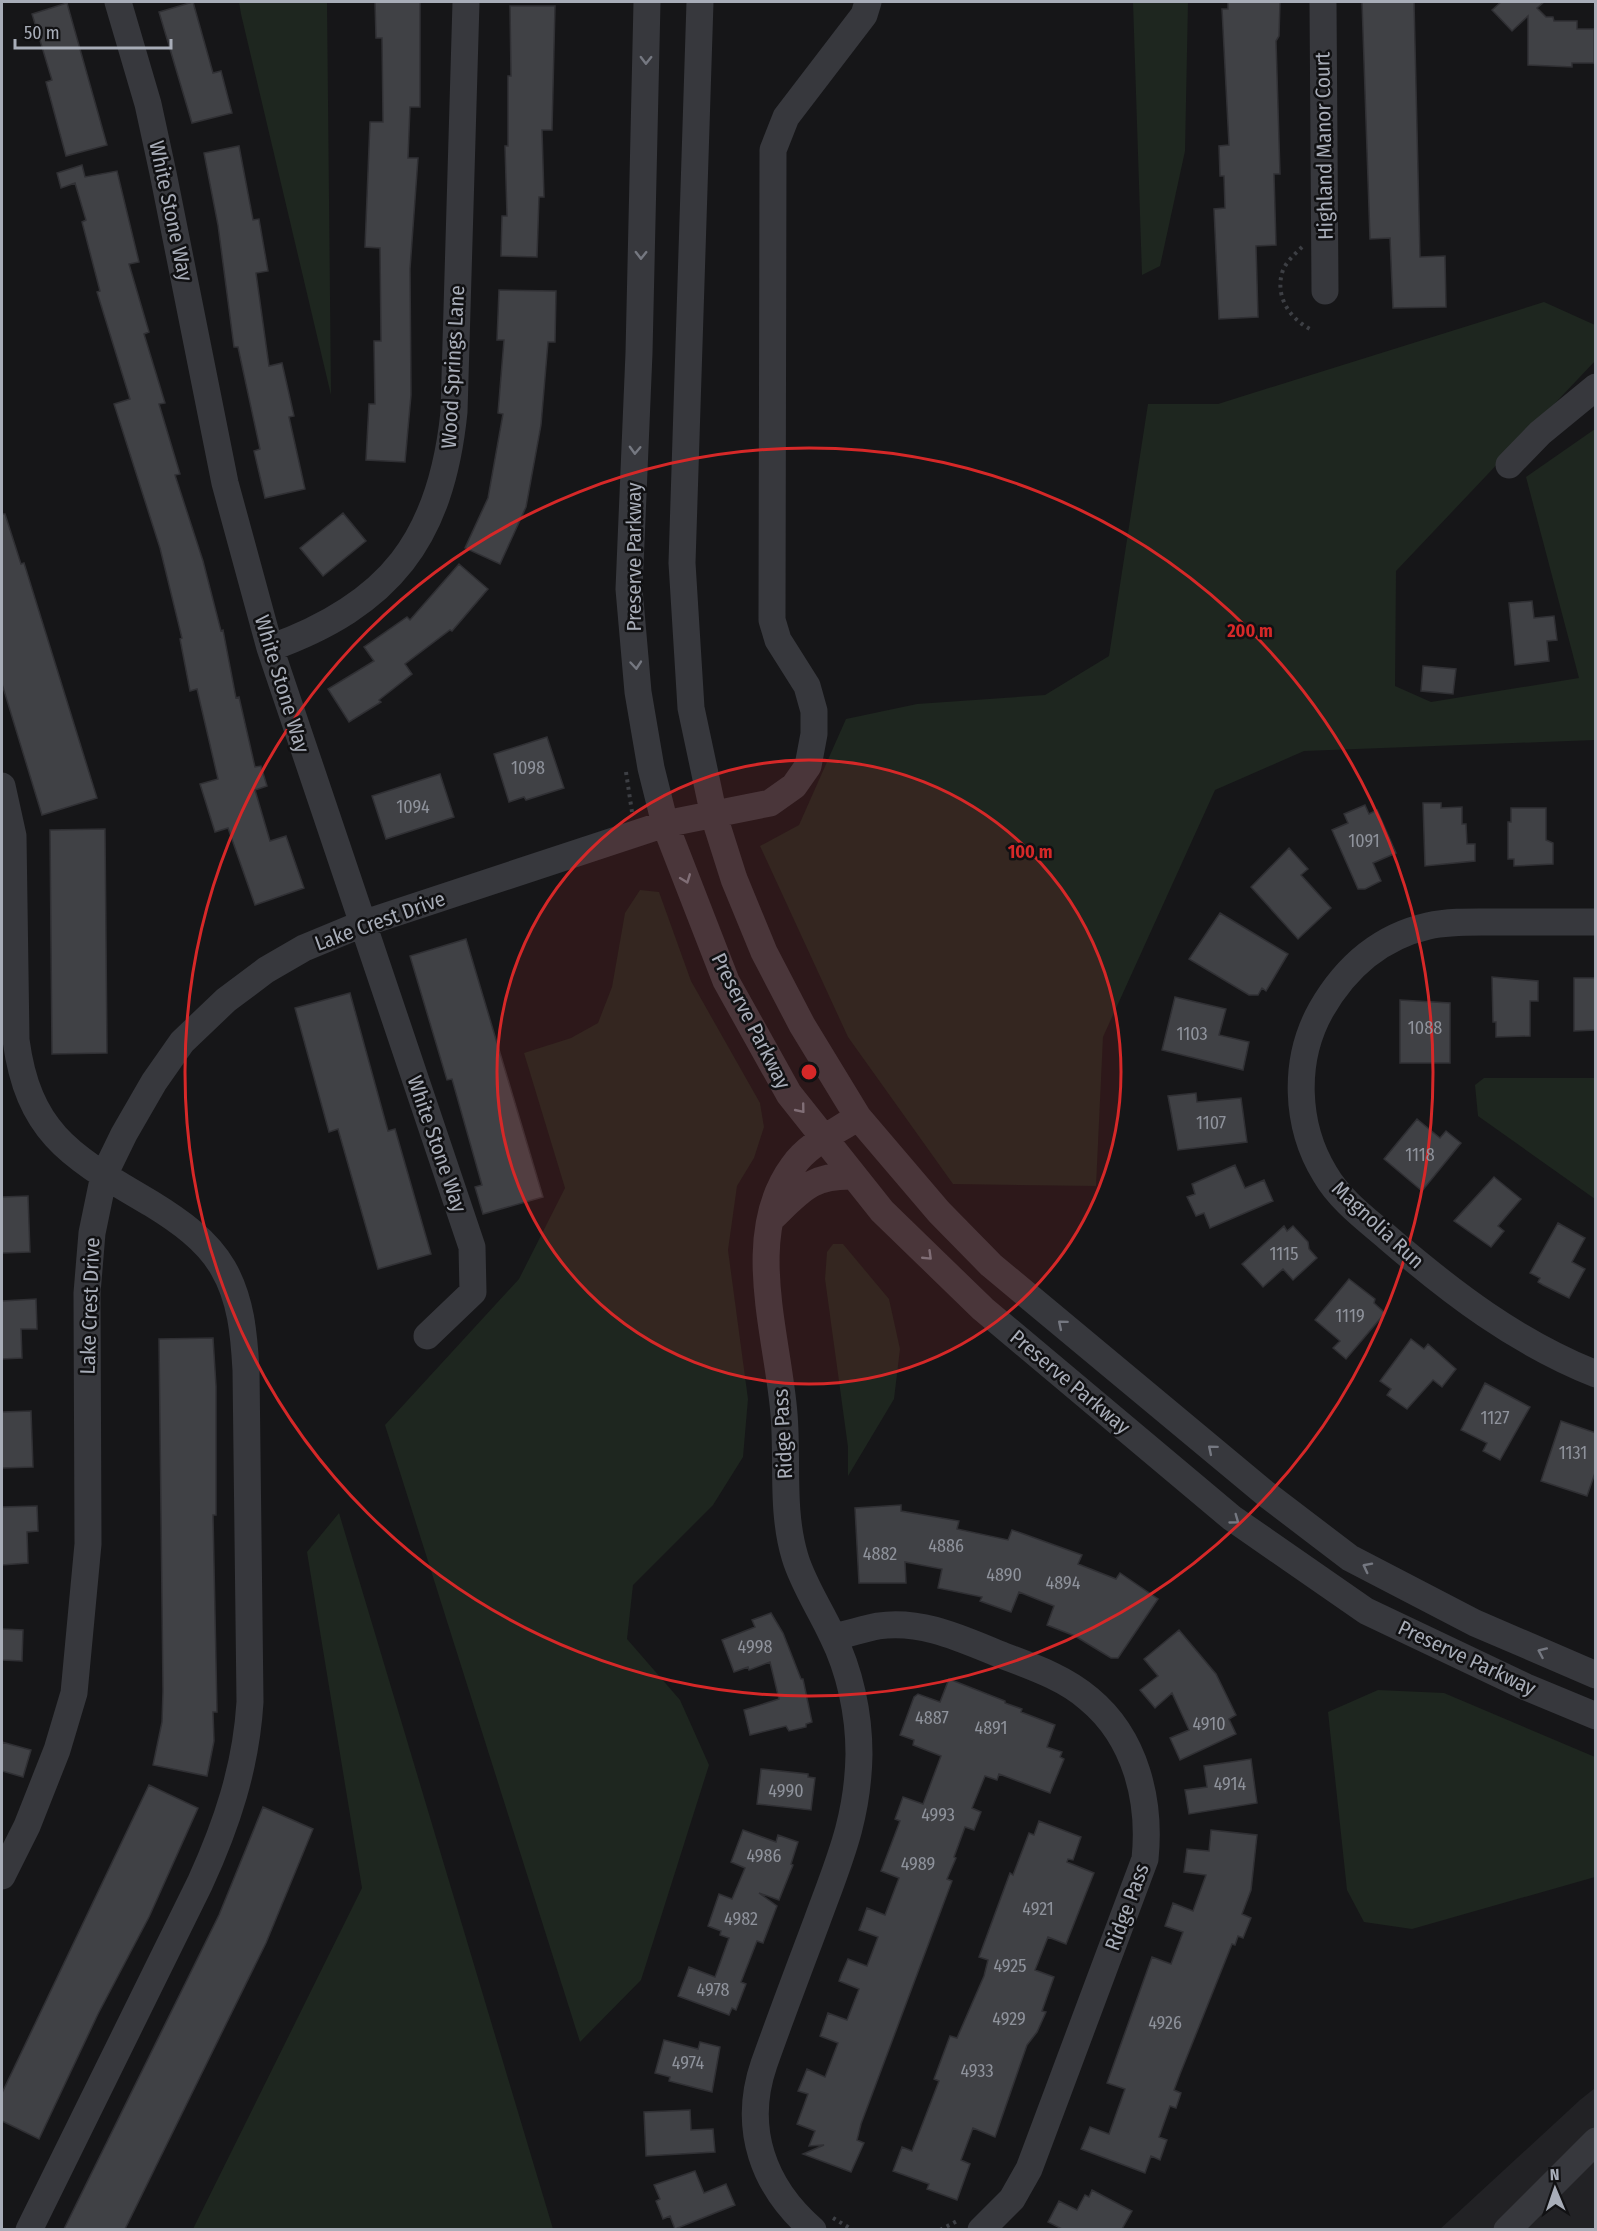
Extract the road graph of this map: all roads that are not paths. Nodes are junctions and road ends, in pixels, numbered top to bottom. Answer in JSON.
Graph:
{"nodes":[{"id":1,"x":118,"y":2,"type":"edge"},
{"id":2,"x":466,"y":2,"type":"edge"},
{"id":3,"x":647,"y":2,"type":"edge"},
{"id":4,"x":700,"y":2,"type":"edge"},
{"id":5,"x":868,"y":2,"type":"edge"},
{"id":6,"x":1323,"y":2,"type":"edge"},
{"id":7,"x":1325,"y":291,"type":"dead end"},
{"id":8,"x":1596,"y":387,"type":"edge"},
{"id":9,"x":1509,"y":465,"type":"dead end"},
{"id":10,"x":270,"y":648,"type":"junction"},
{"id":11,"x":2,"y":786,"type":"edge"},
{"id":12,"x":714,"y":816,"type":"junction"},
{"id":13,"x":654,"y":828,"type":"junction"},
{"id":14,"x":1596,"y":922,"type":"edge"},
{"id":15,"x":362,"y":924,"type":"junction"},
{"id":16,"x":858,"y":1117,"type":"junction"},
{"id":17,"x":826,"y":1140,"type":"junction"},
{"id":18,"x":104,"y":1175,"type":"junction"},
{"id":19,"x":854,"y":1176,"type":"junction"},
{"id":20,"x":768,"y":1222,"type":"junction"},
{"id":21,"x":427,"y":1336,"type":"dead end"},
{"id":22,"x":1596,"y":1374,"type":"edge"},
{"id":23,"x":833,"y":1637,"type":"junction"},
{"id":24,"x":1596,"y":1675,"type":"edge"},
{"id":25,"x":1596,"y":1716,"type":"edge"},
{"id":26,"x":2,"y":1876,"type":"edge"},
{"id":27,"x":1596,"y":2141,"type":"edge"},
{"id":28,"x":974,"y":2222,"type":"edge"},
{"id":29,"x":29,"y":2229,"type":"edge"},
{"id":30,"x":813,"y":2229,"type":"edge"},
{"id":31,"x":1508,"y":2229,"type":"edge"}],
"edges":[{"from":1,"to":10,"type":"street","name":"White Stone Way"},
{"from":2,"to":10,"type":"street","name":"Wood Springs Lane"},
{"from":3,"to":13,"type":"street","name":"Preserve Parkway","one_way":true},
{"from":4,"to":12,"type":"street","name":"Preserve Parkway"},
{"from":5,"to":12,"type":"street","name":"Lake Crest Drive"},
{"from":6,"to":7,"type":"street","name":"Highland Manor Court"},
{"from":8,"to":9,"type":"street"},
{"from":10,"to":15,"type":"street","name":"White Stone Way"},
{"from":11,"to":18,"type":"street"},
{"from":12,"to":13,"type":"street","name":"Lake Crest Drive"},
{"from":12,"to":16,"type":"street","name":"Preserve Parkway"},
{"from":13,"to":15,"type":"street","name":"Lake Crest Drive"},
{"from":13,"to":17,"type":"street","name":"Preserve Parkway","one_way":true},
{"from":14,"to":22,"type":"street","name":"Magnolia Run"},
{"from":15,"to":18,"type":"street","name":"Lake Crest Drive"},
{"from":15,"to":21,"type":"street","name":"White Stone Way"},
{"from":16,"to":17,"type":"street","name":"Ridge Pass"},
{"from":24,"to":16,"type":"street","name":"Preserve Parkway","one_way":true},
{"from":17,"to":19,"type":"street","name":"Preserve Parkway"},
{"from":17,"to":20,"type":"street","name":"Ridge Pass"},
{"from":18,"to":26,"type":"street","name":"Lake Crest Drive"},
{"from":18,"to":29,"type":"street"},
{"from":19,"to":20,"type":"street"},
{"from":19,"to":25,"type":"street","name":"Preserve Parkway","one_way":true},
{"from":20,"to":23,"type":"street","name":"Ridge Pass"},
{"from":23,"to":28,"type":"street","name":"Ridge Pass"},
{"from":23,"to":30,"type":"street","name":"Ridge Pass"},
{"from":27,"to":31,"type":"street"}]}
